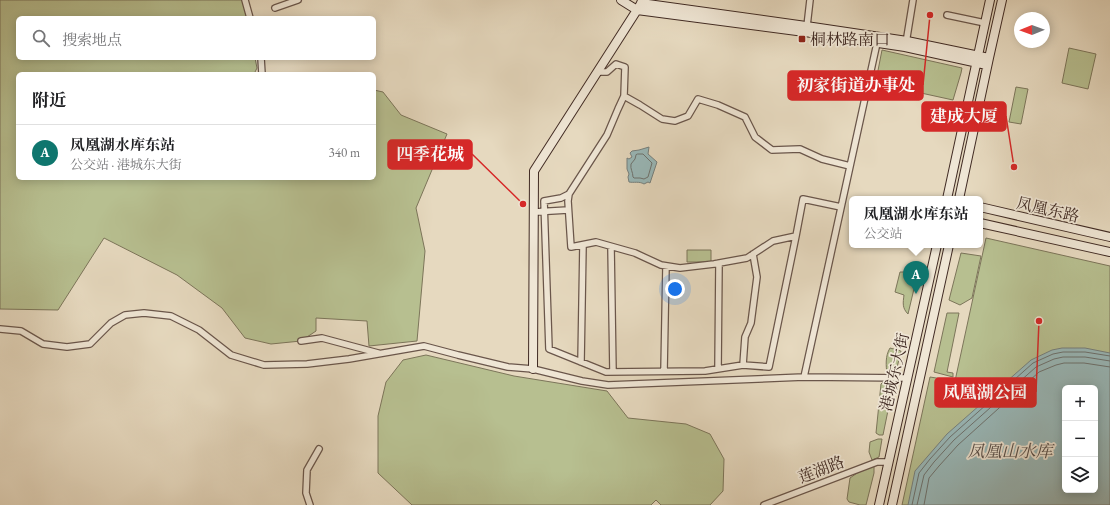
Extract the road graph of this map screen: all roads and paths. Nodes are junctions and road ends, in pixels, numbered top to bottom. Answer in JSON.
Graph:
{"nodes":[{"id":1,"x":245,"y":0,"type":"edge"},
{"id":2,"x":298,"y":0,"type":"edge"},
{"id":3,"x":621,"y":0,"type":"edge"},
{"id":4,"x":810,"y":0,"type":"edge"},
{"id":5,"x":913,"y":0,"type":"edge"},
{"id":6,"x":990,"y":0,"type":"edge"},
{"id":7,"x":1002,"y":0,"type":"edge"},
{"id":8,"x":640,"y":4,"type":"edge"},
{"id":9,"x":275,"y":8,"type":"dead end"},
{"id":10,"x":947,"y":15,"type":"dead end"},
{"id":11,"x":249,"y":16,"type":"edge"},
{"id":12,"x":985,"y":23,"type":"junction"},
{"id":13,"x":807,"y":26,"type":"junction"},
{"id":14,"x":877,"y":43,"type":"junction"},
{"id":15,"x":906,"y":44,"type":"junction"},
{"id":16,"x":977,"y":59,"type":"junction"},
{"id":17,"x":261,"y":60,"type":"edge"},
{"id":18,"x":988,"y":62,"type":"junction"},
{"id":19,"x":262,"y":72,"type":"edge"},
{"id":20,"x":598,"y":72,"type":"junction"},
{"id":21,"x":624,"y":96,"type":"junction"},
{"id":22,"x":850,"y":166,"type":"junction"},
{"id":23,"x":569,"y":194,"type":"junction"},
{"id":24,"x":948,"y":196,"type":"edge"},
{"id":25,"x":960,"y":196,"type":"edge"},
{"id":26,"x":841,"y":207,"type":"junction"},
{"id":27,"x":983,"y":208,"type":"edge"},
{"id":28,"x":568,"y":210,"type":"junction"},
{"id":29,"x":544,"y":211,"type":"junction"},
{"id":30,"x":534,"y":212,"type":"junction"},
{"id":31,"x":983,"y":224,"type":"edge"},
{"id":32,"x":796,"y":236,"type":"junction"},
{"id":33,"x":1110,"y":237,"type":"edge"},
{"id":34,"x":583,"y":245,"type":"junction"},
{"id":35,"x":611,"y":247,"type":"junction"},
{"id":36,"x":936,"y":248,"type":"edge"},
{"id":37,"x":948,"y":248,"type":"edge"},
{"id":38,"x":1110,"y":252,"type":"edge"},
{"id":39,"x":753,"y":254,"type":"junction"},
{"id":40,"x":719,"y":263,"type":"junction"},
{"id":41,"x":666,"y":266,"type":"junction"},
{"id":42,"x":0,"y":329,"type":"edge"},
{"id":43,"x":301,"y":341,"type":"dead end"},
{"id":44,"x":380,"y":354,"type":"junction"},
{"id":45,"x":581,"y":362,"type":"junction"},
{"id":46,"x":743,"y":365,"type":"junction"},
{"id":47,"x":533,"y":369,"type":"junction"},
{"id":48,"x":718,"y":369,"type":"junction"},
{"id":49,"x":664,"y":371,"type":"junction"},
{"id":50,"x":613,"y":372,"type":"junction"},
{"id":51,"x":804,"y":377,"type":"junction"},
{"id":52,"x":907,"y":378,"type":"junction"},
{"id":53,"x":319,"y":449,"type":"dead end"},
{"id":54,"x":888,"y":462,"type":"junction"},
{"id":55,"x":310,"y":505,"type":"edge"},
{"id":56,"x":764,"y":505,"type":"edge"},
{"id":57,"x":879,"y":505,"type":"edge"},
{"id":58,"x":892,"y":505,"type":"edge"}],
"edges":[{"from":1,"to":11,"type":"street"},
{"from":2,"to":9,"type":"street"},
{"from":3,"to":8,"type":"street"},
{"from":4,"to":13,"type":"street"},
{"from":5,"to":15,"type":"street"},
{"from":6,"to":12,"type":"street"},
{"from":7,"to":18,"type":"street"},
{"from":8,"to":13,"type":"street"},
{"from":8,"to":14,"type":"street"},
{"from":8,"to":20,"type":"street"},
{"from":10,"to":12,"type":"street"},
{"from":12,"to":16,"type":"street"},
{"from":13,"to":15,"type":"street"},
{"from":14,"to":15,"type":"street"},
{"from":14,"to":22,"type":"street"},
{"from":15,"to":16,"type":"street"},
{"from":16,"to":18,"type":"street"},
{"from":16,"to":24,"type":"street"},
{"from":17,"to":19,"type":"street"},
{"from":18,"to":25,"type":"street"},
{"from":20,"to":21,"type":"street"},
{"from":20,"to":30,"type":"street"},
{"from":21,"to":22,"type":"street"},
{"from":21,"to":23,"type":"street"},
{"from":22,"to":26,"type":"street"},
{"from":23,"to":28,"type":"street"},
{"from":23,"to":29,"type":"street"},
{"from":26,"to":32,"type":"street"},
{"from":26,"to":51,"type":"street"},
{"from":27,"to":33,"type":"street","name":"凤凰东路"},
{"from":28,"to":29,"type":"street"},
{"from":28,"to":34,"type":"street"},
{"from":29,"to":30,"type":"street"},
{"from":29,"to":45,"type":"street"},
{"from":30,"to":47,"type":"street"},
{"from":31,"to":38,"type":"street","name":"凤凰东路"},
{"from":32,"to":39,"type":"street"},
{"from":32,"to":46,"type":"street"},
{"from":34,"to":35,"type":"street"},
{"from":34,"to":45,"type":"street"},
{"from":35,"to":41,"type":"street"},
{"from":35,"to":50,"type":"street"},
{"from":36,"to":52,"type":"street","name":"港城东大街"},
{"from":37,"to":58,"type":"street","name":"港城东大街"},
{"from":39,"to":40,"type":"street"},
{"from":39,"to":46,"type":"street"},
{"from":40,"to":41,"type":"street"},
{"from":40,"to":48,"type":"street"},
{"from":41,"to":49,"type":"street"},
{"from":42,"to":44,"type":"street"},
{"from":43,"to":44,"type":"street"},
{"from":44,"to":47,"type":"street"},
{"from":45,"to":50,"type":"street"},
{"from":46,"to":48,"type":"street"},
{"from":47,"to":51,"type":"street"},
{"from":48,"to":49,"type":"street"},
{"from":49,"to":50,"type":"street"},
{"from":51,"to":52,"type":"street"},
{"from":52,"to":54,"type":"street","name":"港城东大街"},
{"from":53,"to":55,"type":"street"},
{"from":54,"to":56,"type":"street","name":"莲湖路"},
{"from":54,"to":57,"type":"street","name":"港城东大街"}]}
